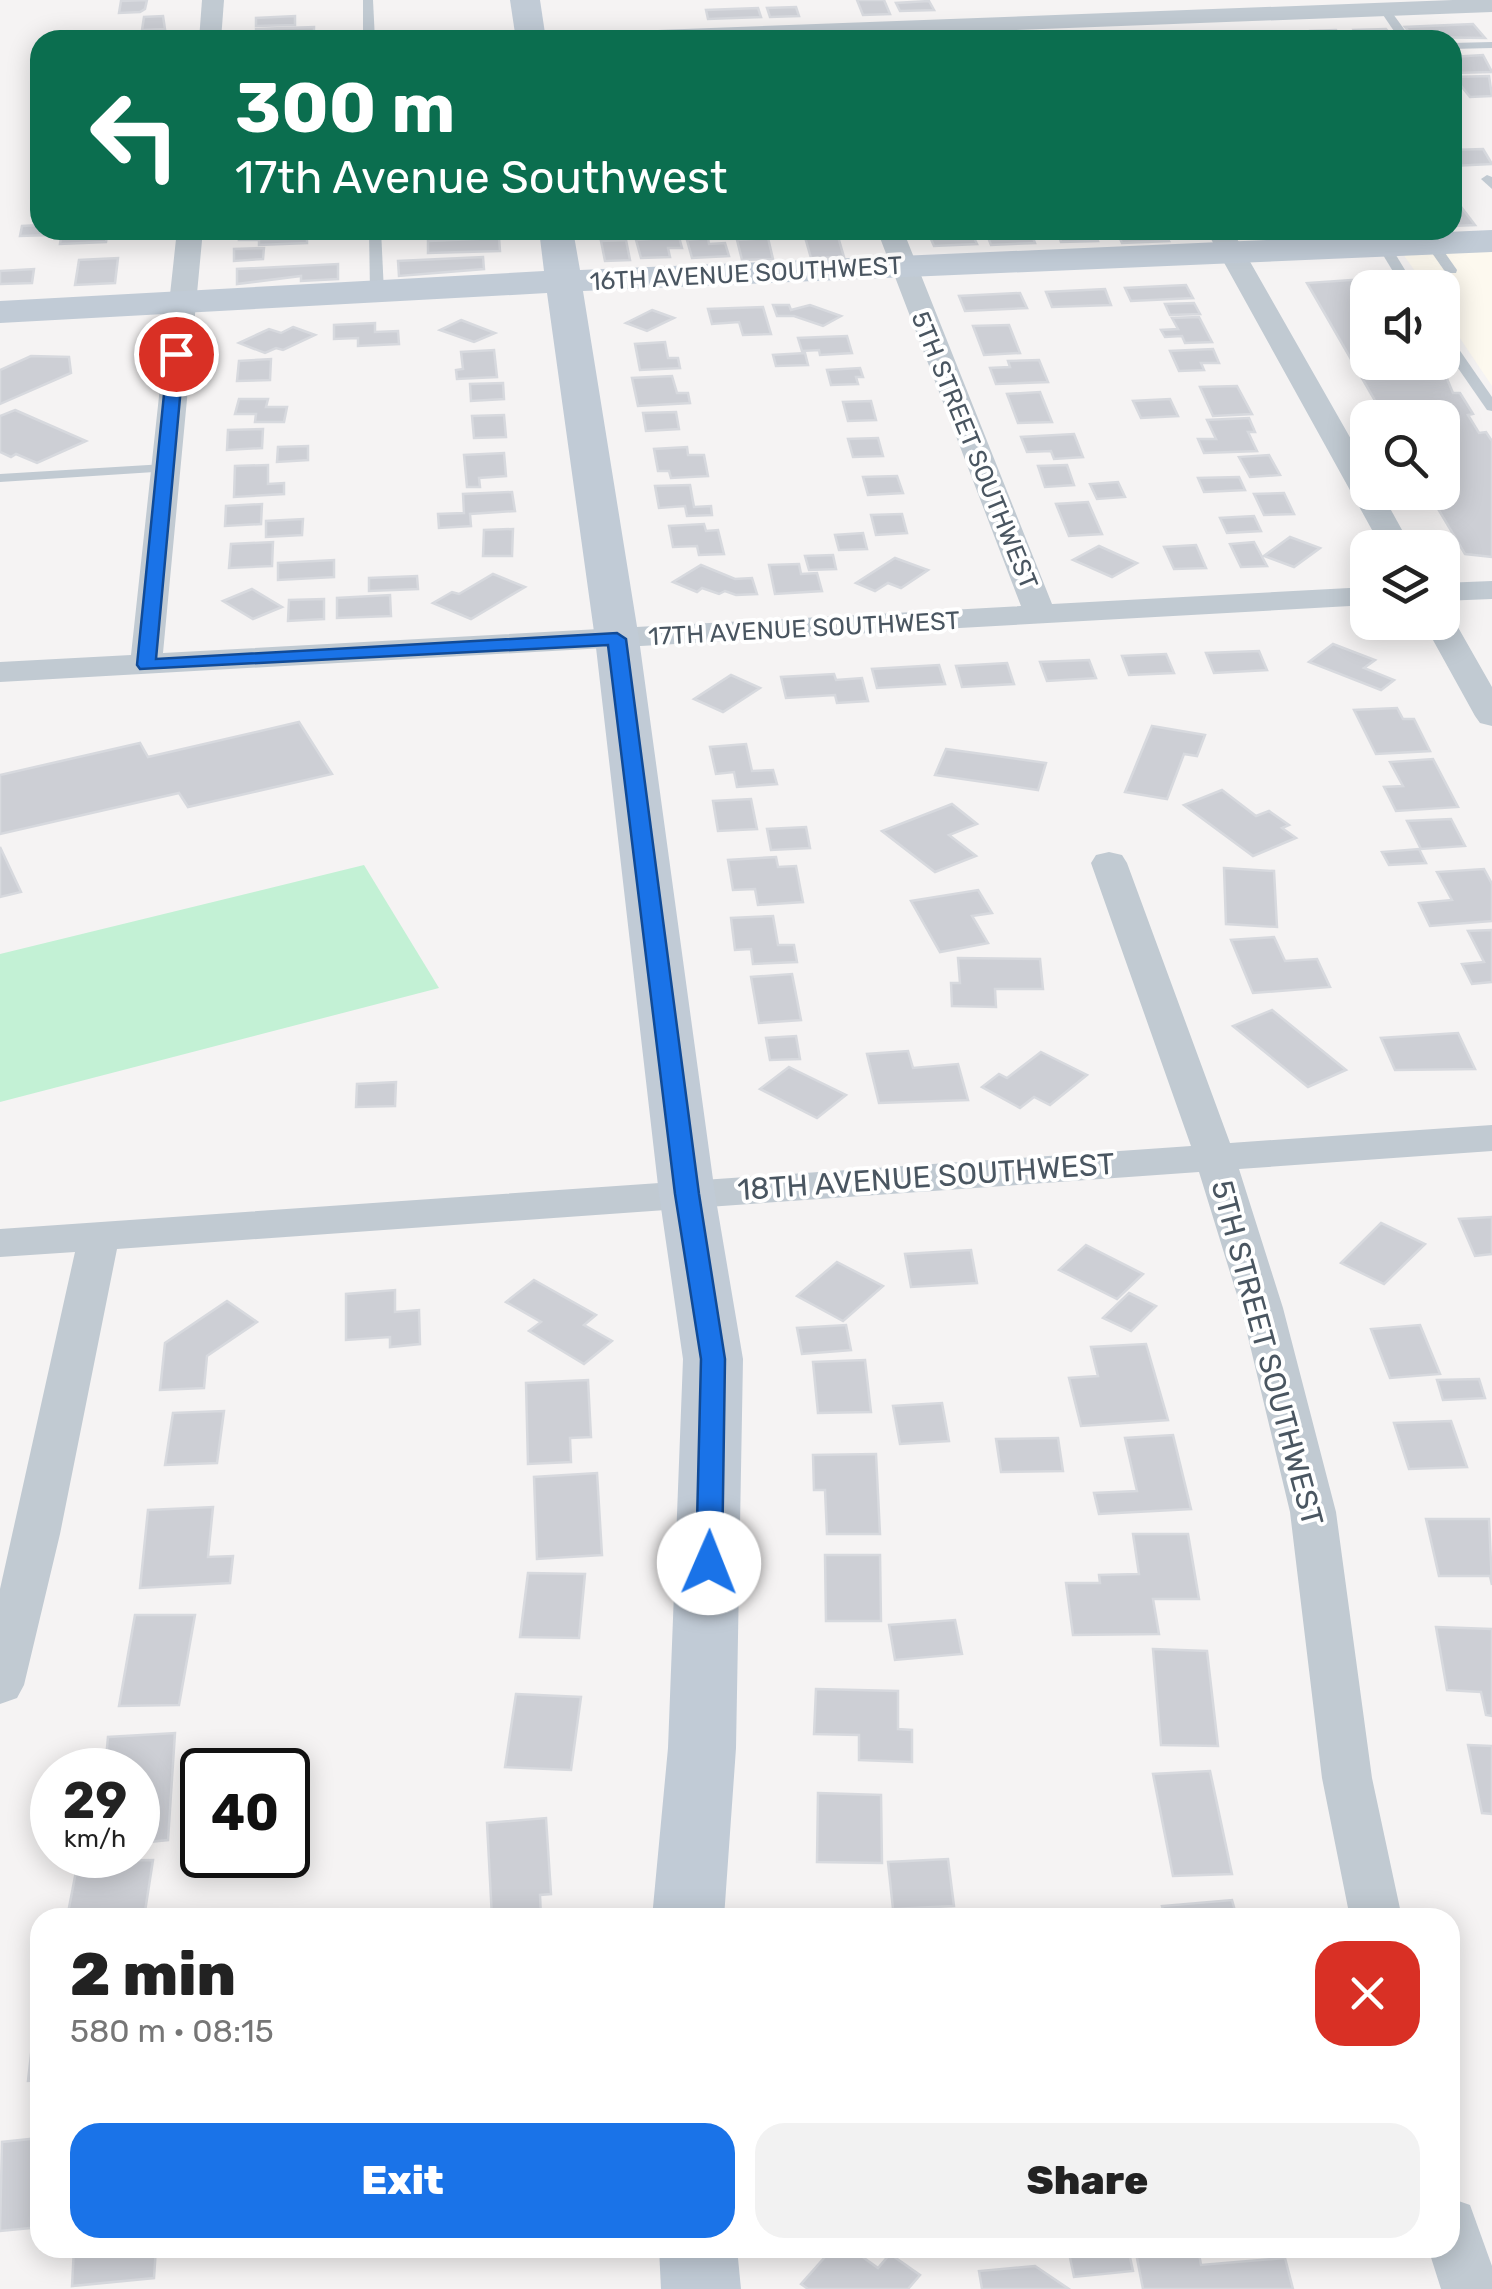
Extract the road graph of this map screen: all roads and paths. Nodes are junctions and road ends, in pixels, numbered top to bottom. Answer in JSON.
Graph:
{"nodes":[{"id":1,"x":213,"y":0,"type":"edge"},
{"id":2,"x":368,"y":0,"type":"edge"},
{"id":3,"x":526,"y":0,"type":"edge"},
{"id":4,"x":1444,"y":3,"type":"edge"},
{"id":5,"x":1395,"y":6,"type":"edge"},
{"id":6,"x":1492,"y":6,"type":"edge"},
{"id":7,"x":1100,"y":20,"type":"edge"},
{"id":8,"x":211,"y":30,"type":"edge"},
{"id":9,"x":369,"y":30,"type":"edge"},
{"id":10,"x":530,"y":30,"type":"edge"},
{"id":11,"x":913,"y":30,"type":"edge"},
{"id":12,"x":1403,"y":30,"type":"edge"},
{"id":13,"x":1492,"y":45,"type":"edge"},
{"id":14,"x":1462,"y":46,"type":"edge"},
{"id":15,"x":189,"y":240,"type":"edge"},
{"id":16,"x":375,"y":240,"type":"edge"},
{"id":17,"x":893,"y":240,"type":"edge"},
{"id":18,"x":1225,"y":240,"type":"edge"},
{"id":19,"x":1492,"y":241,"type":"edge"},
{"id":20,"x":1383,"y":246,"type":"junction"},
{"id":21,"x":559,"y":256,"type":"edge"},
{"id":22,"x":902,"y":266,"type":"junction"},
{"id":23,"x":1398,"y":270,"type":"edge"},
{"id":24,"x":377,"y":292,"type":"junction"},
{"id":25,"x":180,"y":303,"type":"junction"},
{"id":26,"x":0,"y":312,"type":"edge"},
{"id":27,"x":1460,"y":361,"type":"edge"},
{"id":28,"x":1492,"y":408,"type":"edge"},
{"id":29,"x":165,"y":468,"type":"junction"},
{"id":30,"x":0,"y":478,"type":"edge"},
{"id":31,"x":1387,"y":530,"type":"edge"},
{"id":32,"x":1492,"y":590,"type":"edge"},
{"id":33,"x":1460,"y":591,"type":"edge"},
{"id":34,"x":1350,"y":597,"type":"edge"},
{"id":35,"x":1040,"y":614,"type":"junction"},
{"id":36,"x":617,"y":639,"type":"junction"},
{"id":37,"x":1449,"y":640,"type":"edge"},
{"id":38,"x":146,"y":665,"type":"junction"},
{"id":39,"x":0,"y":672,"type":"edge"},
{"id":40,"x":1492,"y":716,"type":"edge"},
{"id":41,"x":1109,"y":863,"type":"dead end"},
{"id":42,"x":1492,"y":1138,"type":"edge"},
{"id":43,"x":1215,"y":1156,"type":"junction"},
{"id":44,"x":687,"y":1194,"type":"junction"},
{"id":45,"x":99,"y":1236,"type":"junction"},
{"id":46,"x":0,"y":1243,"type":"edge"},
{"id":47,"x":0,"y":1685,"type":"edge"},
{"id":48,"x":689,"y":1908,"type":"edge"},
{"id":49,"x":1374,"y":1908,"type":"edge"},
{"id":50,"x":1460,"y":2256,"type":"edge"},
{"id":51,"x":699,"y":2258,"type":"edge"},
{"id":52,"x":701,"y":2289,"type":"edge"},
{"id":53,"x":1470,"y":2289,"type":"edge"}],
"edges":[{"from":1,"to":8,"type":"street"},
{"from":2,"to":9,"type":"lane"},
{"from":3,"to":10,"type":"street"},
{"from":4,"to":5,"type":"street"},
{"from":4,"to":6,"type":"street"},
{"from":5,"to":7,"type":"street"},
{"from":5,"to":12,"type":"lane"},
{"from":7,"to":11,"type":"street"},
{"from":13,"to":14,"type":"lane"},
{"from":15,"to":25,"type":"street"},
{"from":16,"to":24,"type":"lane"},
{"from":17,"to":22,"type":"street","name":"5TH STREET SOUTHWEST"},
{"from":18,"to":20,"type":"street","name":"16TH AVENUE SOUTHWEST"},
{"from":18,"to":22,"type":"street","name":"16TH AVENUE SOUTHWEST"},
{"from":18,"to":31,"type":"street"},
{"from":19,"to":20,"type":"street","name":"16TH AVENUE SOUTHWEST"},
{"from":20,"to":23,"type":"lane"},
{"from":21,"to":22,"type":"street","name":"16TH AVENUE SOUTHWEST"},
{"from":21,"to":24,"type":"street","name":"16TH AVENUE SOUTHWEST"},
{"from":21,"to":36,"type":"street"},
{"from":22,"to":35,"type":"street","name":"5TH STREET SOUTHWEST"},
{"from":24,"to":25,"type":"street","name":"16TH AVENUE SOUTHWEST"},
{"from":25,"to":26,"type":"street","name":"16TH AVENUE SOUTHWEST"},
{"from":25,"to":29,"type":"street"},
{"from":27,"to":28,"type":"lane"},
{"from":29,"to":30,"type":"lane"},
{"from":29,"to":38,"type":"street"},
{"from":32,"to":33,"type":"street"},
{"from":34,"to":35,"type":"street","name":"17TH AVENUE SOUTHWEST"},
{"from":35,"to":36,"type":"street","name":"17TH AVENUE SOUTHWEST"},
{"from":36,"to":38,"type":"street","name":"17TH AVENUE SOUTHWEST"},
{"from":36,"to":44,"type":"street"},
{"from":37,"to":40,"type":"street"},
{"from":38,"to":39,"type":"street","name":"17TH AVENUE SOUTHWEST"},
{"from":41,"to":43,"type":"street","name":"5TH STREET SOUTHWEST"},
{"from":42,"to":43,"type":"street","name":"18TH AVENUE SOUTHWEST"},
{"from":43,"to":44,"type":"street","name":"18TH AVENUE SOUTHWEST"},
{"from":43,"to":49,"type":"street","name":"5TH STREET SOUTHWEST"},
{"from":44,"to":45,"type":"street","name":"18TH AVENUE SOUTHWEST"},
{"from":44,"to":48,"type":"street"},
{"from":45,"to":46,"type":"street","name":"18TH AVENUE SOUTHWEST"},
{"from":45,"to":47,"type":"street"},
{"from":50,"to":53,"type":"street"},
{"from":51,"to":52,"type":"street"}]}
